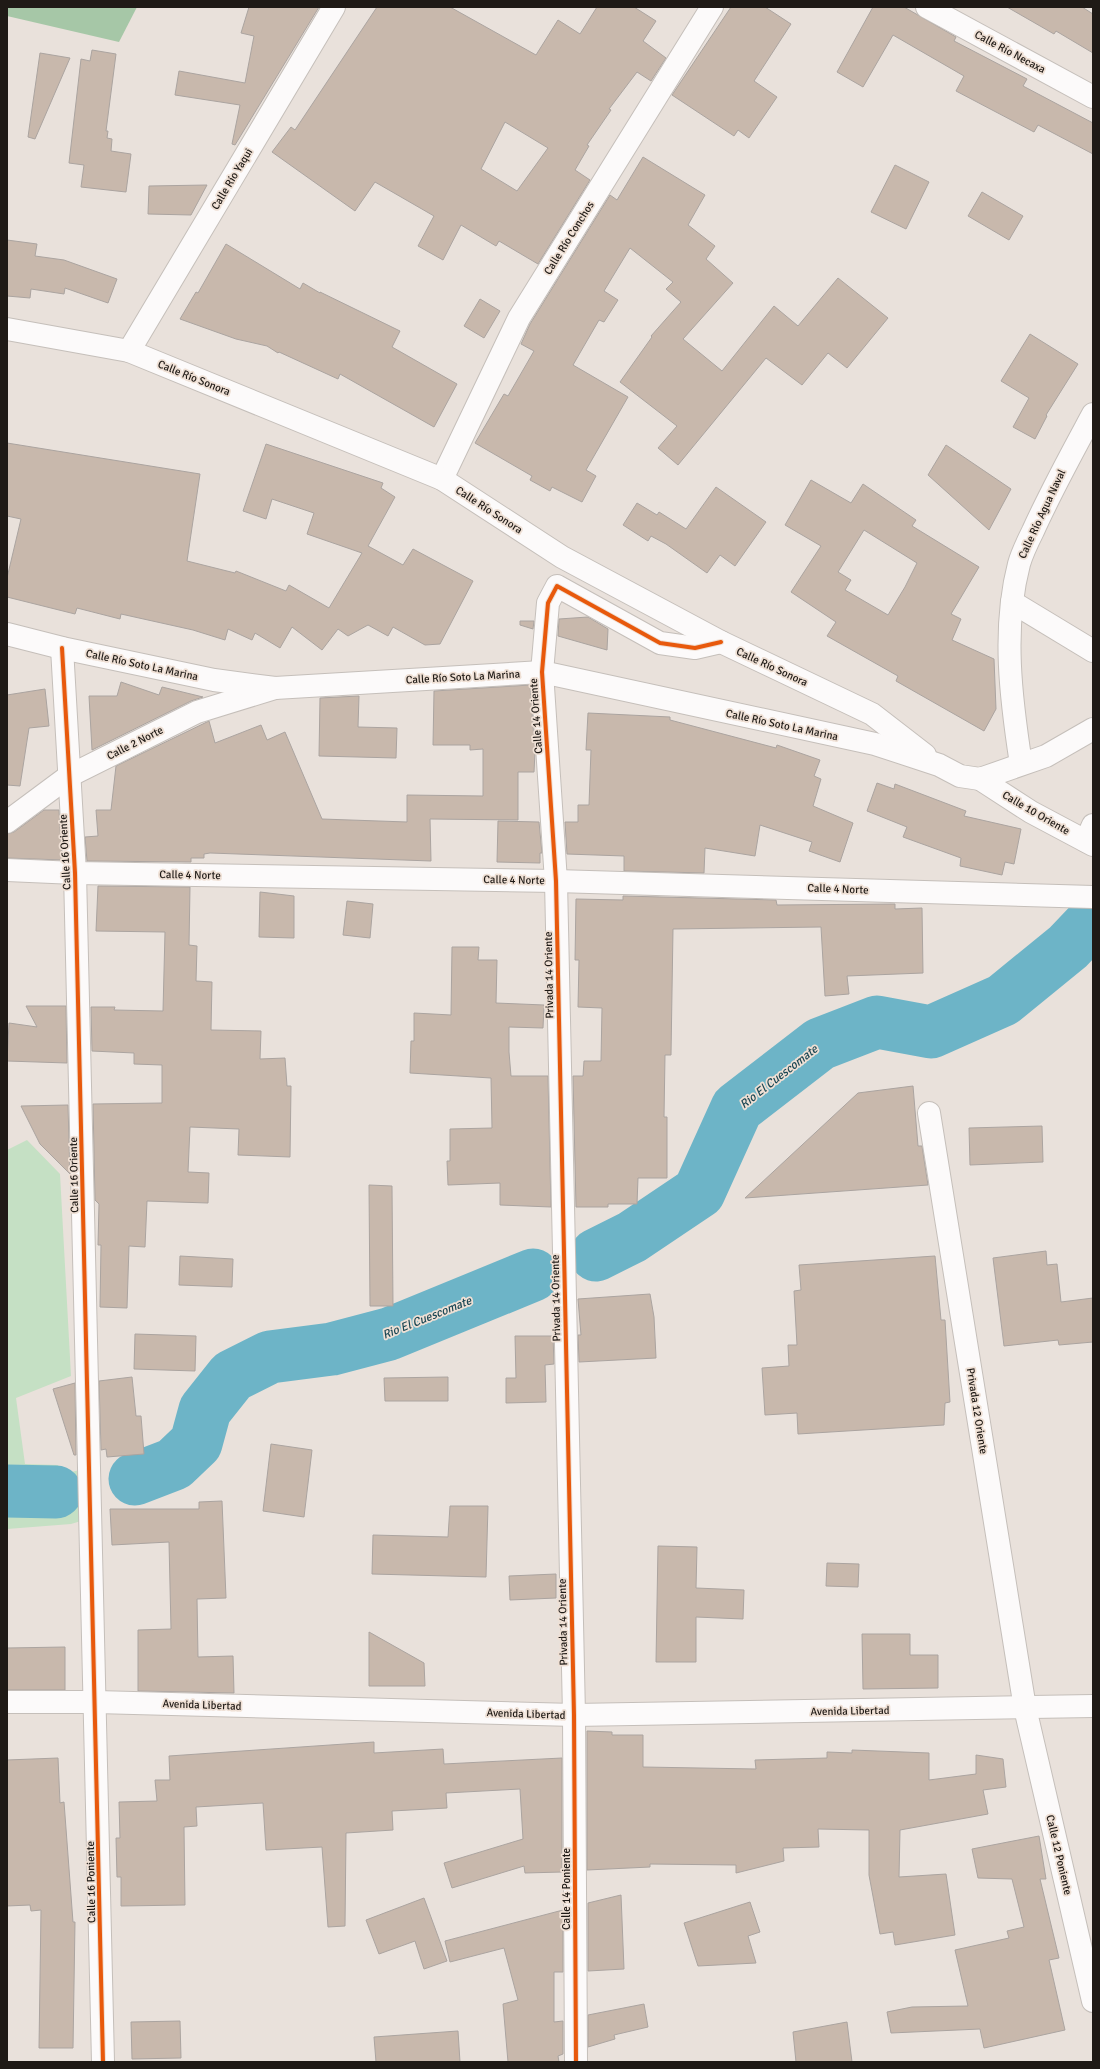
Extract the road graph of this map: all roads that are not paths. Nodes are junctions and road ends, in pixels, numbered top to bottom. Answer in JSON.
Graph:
{"nodes":[{"id":1,"x":334,"y":7,"type":"edge"},
{"id":2,"x":712,"y":7,"type":"edge"},
{"id":3,"x":927,"y":7,"type":"edge"},
{"id":4,"x":1093,"y":97,"type":"edge"},
{"id":5,"x":7,"y":329,"type":"edge"},
{"id":6,"x":129,"y":351,"type":"junction"},
{"id":7,"x":1093,"y":414,"type":"edge"},
{"id":8,"x":442,"y":478,"type":"junction"},
{"id":9,"x":1012,"y":602,"type":"junction"},
{"id":10,"x":7,"y":634,"type":"edge"},
{"id":11,"x":721,"y":642,"type":"junction"},
{"id":12,"x":62,"y":648,"type":"junction"},
{"id":13,"x":1093,"y":651,"type":"edge"},
{"id":14,"x":542,"y":672,"type":"junction"},
{"id":15,"x":275,"y":688,"type":"junction"},
{"id":16,"x":1093,"y":729,"type":"edge"},
{"id":17,"x":1021,"y":764,"type":"junction"},
{"id":18,"x":939,"y":765,"type":"junction"},
{"id":19,"x":69,"y":776,"type":"junction"},
{"id":20,"x":980,"y":779,"type":"junction"},
{"id":21,"x":7,"y":822,"type":"edge"},
{"id":22,"x":1091,"y":837,"type":"edge"},
{"id":23,"x":7,"y":870,"type":"edge"},
{"id":24,"x":75,"y":873,"type":"junction"},
{"id":25,"x":556,"y":881,"type":"junction"},
{"id":26,"x":1093,"y":897,"type":"edge"},
{"id":27,"x":929,"y":1113,"type":"dead end"},
{"id":28,"x":7,"y":1702,"type":"edge"},
{"id":29,"x":96,"y":1702,"type":"junction"},
{"id":30,"x":1093,"y":1706,"type":"edge"},
{"id":31,"x":1025,"y":1708,"type":"junction"},
{"id":32,"x":574,"y":1715,"type":"junction"},
{"id":33,"x":1093,"y":2001,"type":"edge"},
{"id":34,"x":103,"y":2062,"type":"edge"},
{"id":35,"x":576,"y":2062,"type":"edge"}],
"edges":[{"from":1,"to":6,"type":"street","name":"Calle Río Yaqui"},
{"from":2,"to":8,"type":"street","name":"Calle Río Conchos"},
{"from":3,"to":4,"type":"street","name":"Calle Río Necaxa"},
{"from":5,"to":6,"type":"street","name":"Calle Río Sonora"},
{"from":6,"to":8,"type":"street","name":"Calle Río Sonora"},
{"from":7,"to":9,"type":"street","name":"Calle Río Agua Naval"},
{"from":8,"to":11,"type":"street","name":"Calle Río Sonora"},
{"from":9,"to":13,"type":"street"},
{"from":9,"to":17,"type":"street","name":"Calle Río Agua Naval"},
{"from":10,"to":12,"type":"street","name":"Calle Río Soto La Marina"},
{"from":11,"to":14,"type":"street","name":"Calle 14 Oriente"},
{"from":11,"to":18,"type":"street","name":"Calle Río Sonora"},
{"from":12,"to":15,"type":"street","name":"Calle Río Soto La Marina"},
{"from":12,"to":19,"type":"street","name":"Calle 16 Oriente"},
{"from":14,"to":15,"type":"street","name":"Calle Río Soto La Marina"},
{"from":14,"to":18,"type":"street","name":"Calle Río Soto La Marina"},
{"from":14,"to":25,"type":"street","name":"Calle 14 Oriente"},
{"from":15,"to":19,"type":"street","name":"Calle 2 Norte"},
{"from":16,"to":17,"type":"street"},
{"from":17,"to":20,"type":"street"},
{"from":18,"to":20,"type":"street"},
{"from":19,"to":21,"type":"street","name":"Calle 2 Norte"},
{"from":19,"to":24,"type":"street","name":"Calle 16 Oriente"},
{"from":20,"to":22,"type":"street","name":"Calle 10 Oriente"},
{"from":23,"to":24,"type":"street","name":"Calle 4 Norte"},
{"from":24,"to":25,"type":"street","name":"Calle 4 Norte"},
{"from":24,"to":29,"type":"street","name":"Calle 16 Oriente"},
{"from":25,"to":26,"type":"street","name":"Calle 4 Norte"},
{"from":25,"to":32,"type":"street","name":"Privada 14 Oriente"},
{"from":27,"to":31,"type":"street","name":"Privada 12 Oriente"},
{"from":28,"to":29,"type":"street","name":"Avenida Libertad"},
{"from":29,"to":32,"type":"street","name":"Avenida Libertad"},
{"from":29,"to":34,"type":"street","name":"Calle 16 Poniente"},
{"from":30,"to":31,"type":"street","name":"Avenida Libertad"},
{"from":31,"to":32,"type":"street","name":"Avenida Libertad"},
{"from":31,"to":33,"type":"street","name":"Calle 12 Poniente"},
{"from":32,"to":35,"type":"street","name":"Calle 14 Poniente"}]}
